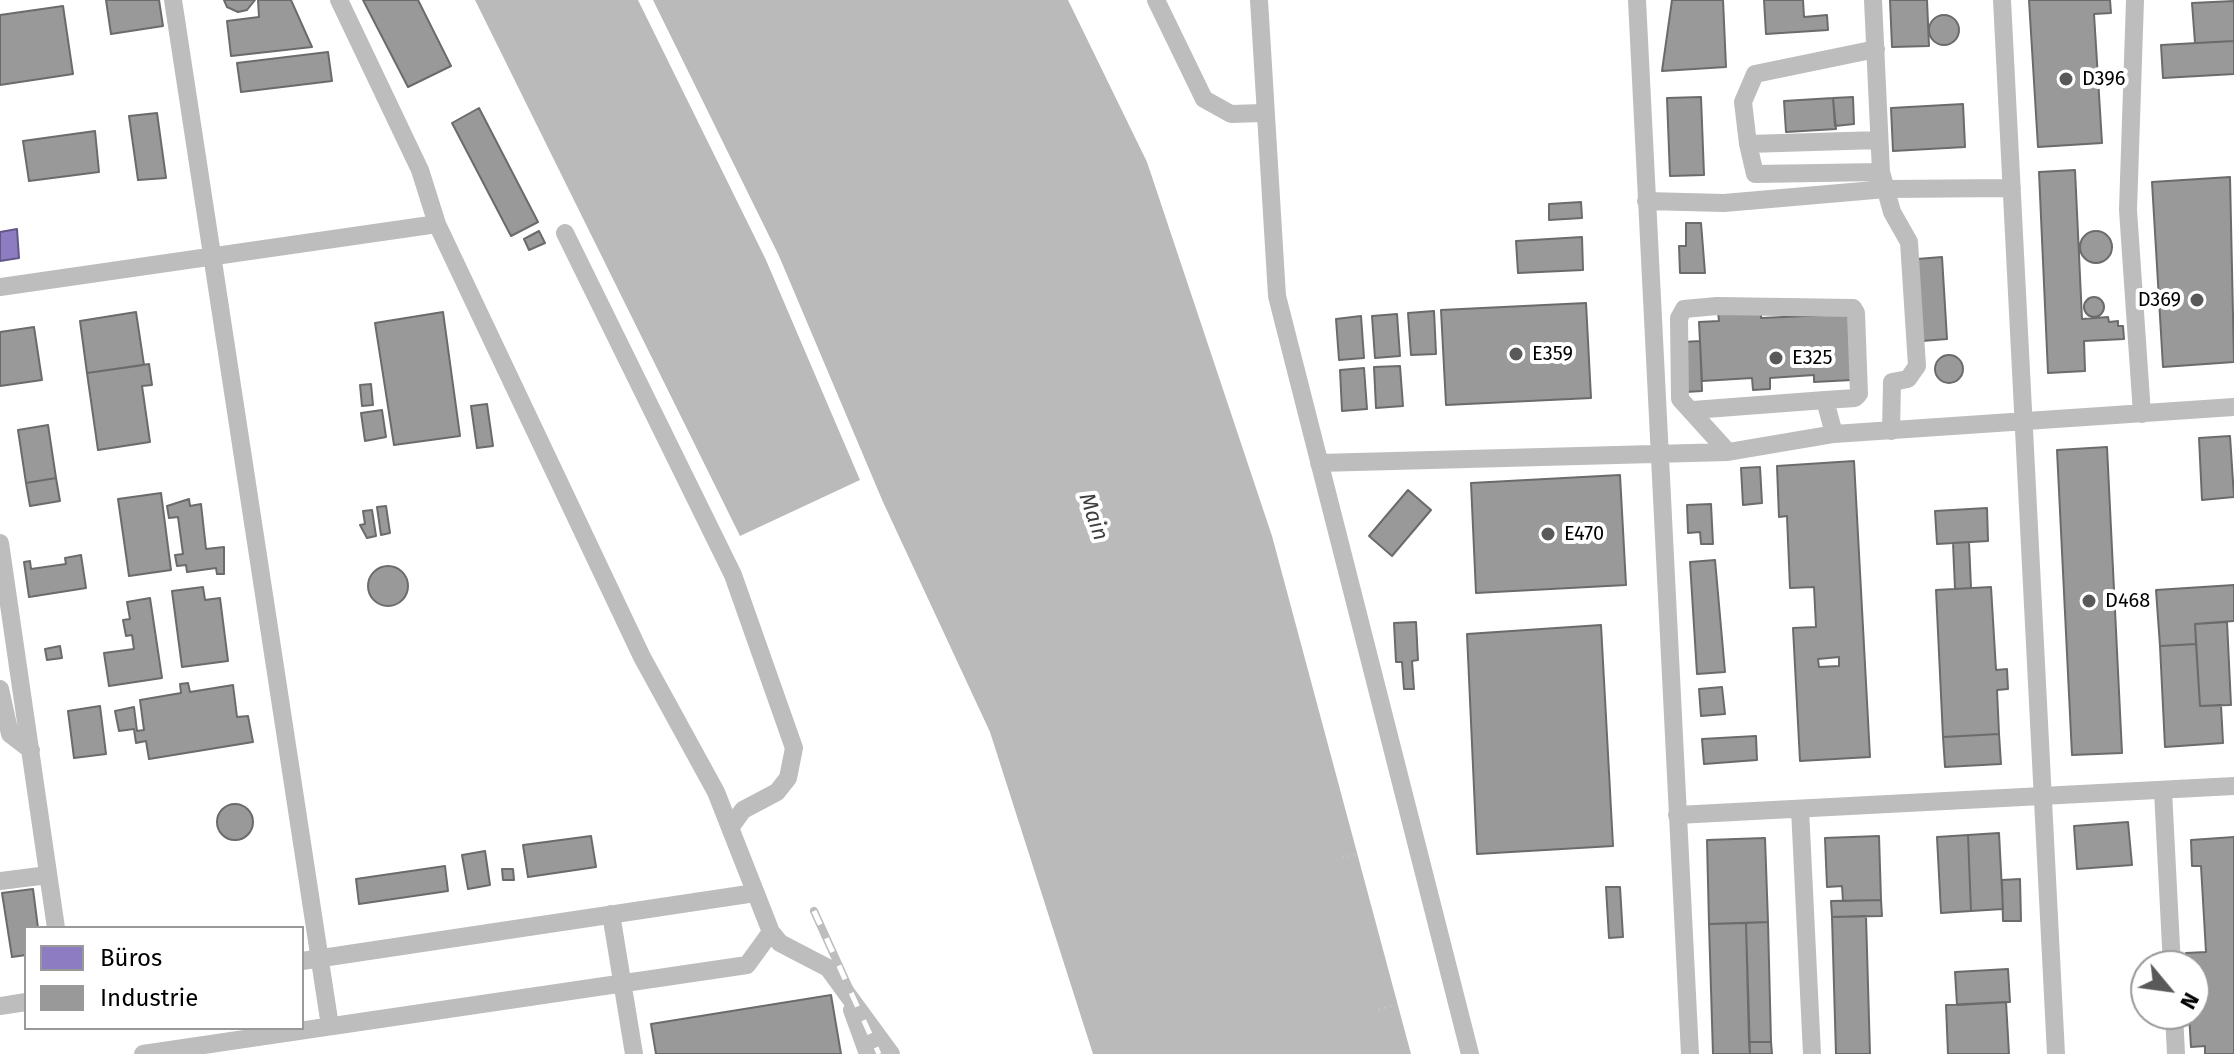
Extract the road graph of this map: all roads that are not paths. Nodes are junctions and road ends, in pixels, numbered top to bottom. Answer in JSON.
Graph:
{"nodes":[{"id":1,"x":173,"y":0,"type":"edge"},
{"id":2,"x":339,"y":0,"type":"edge"},
{"id":3,"x":1156,"y":0,"type":"edge"},
{"id":4,"x":1259,"y":0,"type":"edge"},
{"id":5,"x":1637,"y":0,"type":"edge"},
{"id":6,"x":1873,"y":0,"type":"edge"},
{"id":7,"x":2002,"y":0,"type":"edge"},
{"id":8,"x":2135,"y":0,"type":"edge"},
{"id":9,"x":1876,"y":49,"type":"junction"},
{"id":10,"x":1263,"y":113,"type":"junction"},
{"id":11,"x":1879,"y":140,"type":"junction"},
{"id":12,"x":1748,"y":144,"type":"junction"},
{"id":13,"x":1883,"y":180,"type":"junction"},
{"id":14,"x":2012,"y":188,"type":"junction"},
{"id":15,"x":1646,"y":201,"type":"junction"},
{"id":16,"x":437,"y":224,"type":"junction"},
{"id":17,"x":565,"y":233,"type":"dead end"},
{"id":18,"x":210,"y":256,"type":"junction"},
{"id":19,"x":0,"y":287,"type":"edge"},
{"id":20,"x":1825,"y":400,"type":"junction"},
{"id":21,"x":2234,"y":407,"type":"edge"},
{"id":22,"x":1693,"y":410,"type":"junction"},
{"id":23,"x":2142,"y":414,"type":"junction"},
{"id":24,"x":2024,"y":424,"type":"junction"},
{"id":25,"x":1891,"y":431,"type":"junction"},
{"id":26,"x":1834,"y":434,"type":"junction"},
{"id":27,"x":1728,"y":452,"type":"junction"},
{"id":28,"x":1658,"y":455,"type":"junction"},
{"id":29,"x":1319,"y":463,"type":"junction"},
{"id":30,"x":0,"y":543,"type":"edge"},
{"id":31,"x":4,"y":607,"type":"edge"},
{"id":32,"x":0,"y":689,"type":"edge"},
{"id":33,"x":5,"y":735,"type":"edge"},
{"id":34,"x":31,"y":750,"type":"junction"},
{"id":35,"x":2234,"y":786,"type":"edge"},
{"id":36,"x":2163,"y":791,"type":"junction"},
{"id":37,"x":2044,"y":798,"type":"junction"},
{"id":38,"x":1800,"y":809,"type":"junction"},
{"id":39,"x":1677,"y":815,"type":"junction"},
{"id":40,"x":730,"y":828,"type":"junction"},
{"id":41,"x":48,"y":875,"type":"junction"},
{"id":42,"x":0,"y":881,"type":"edge"},
{"id":43,"x":755,"y":893,"type":"junction"},
{"id":44,"x":611,"y":914,"type":"junction"},
{"id":45,"x":56,"y":926,"type":"edge"},
{"id":46,"x":771,"y":932,"type":"junction"},
{"id":47,"x":2171,"y":950,"type":"edge"},
{"id":48,"x":311,"y":959,"type":"edge"},
{"id":49,"x":623,"y":982,"type":"junction"},
{"id":50,"x":843,"y":985,"type":"junction"},
{"id":51,"x":24,"y":1002,"type":"edge"},
{"id":52,"x":0,"y":1006,"type":"edge"},
{"id":53,"x":330,"y":1026,"type":"junction"},
{"id":54,"x":2175,"y":1030,"type":"edge"},
{"id":55,"x":275,"y":1035,"type":"junction"},
{"id":56,"x":143,"y":1054,"type":"edge"},
{"id":57,"x":278,"y":1054,"type":"edge"},
{"id":58,"x":634,"y":1054,"type":"edge"},
{"id":59,"x":868,"y":1054,"type":"edge"},
{"id":60,"x":891,"y":1054,"type":"edge"},
{"id":61,"x":1470,"y":1054,"type":"edge"},
{"id":62,"x":1690,"y":1054,"type":"edge"},
{"id":63,"x":1812,"y":1054,"type":"edge"},
{"id":64,"x":2056,"y":1054,"type":"edge"},
{"id":65,"x":2176,"y":1054,"type":"edge"}],
"edges":[{"from":1,"to":18,"type":"street"},
{"from":2,"to":16,"type":"street"},
{"from":3,"to":10,"type":"street"},
{"from":4,"to":10,"type":"street"},
{"from":5,"to":15,"type":"street"},
{"from":6,"to":9,"type":"street"},
{"from":7,"to":14,"type":"street"},
{"from":8,"to":23,"type":"street"},
{"from":9,"to":11,"type":"street"},
{"from":9,"to":12,"type":"street"},
{"from":10,"to":29,"type":"street"},
{"from":11,"to":12,"type":"street"},
{"from":11,"to":13,"type":"street"},
{"from":12,"to":13,"type":"street"},
{"from":13,"to":14,"type":"street"},
{"from":13,"to":15,"type":"street"},
{"from":13,"to":25,"type":"street"},
{"from":14,"to":24,"type":"street"},
{"from":15,"to":28,"type":"street"},
{"from":16,"to":18,"type":"street"},
{"from":16,"to":40,"type":"street"},
{"from":17,"to":40,"type":"street"},
{"from":18,"to":19,"type":"street"},
{"from":18,"to":48,"type":"street"},
{"from":20,"to":22,"type":"street"},
{"from":20,"to":22,"type":"street"},
{"from":20,"to":26,"type":"street"},
{"from":21,"to":23,"type":"street"},
{"from":22,"to":27,"type":"street"},
{"from":23,"to":24,"type":"street"},
{"from":24,"to":25,"type":"street"},
{"from":24,"to":37,"type":"street"},
{"from":25,"to":26,"type":"street"},
{"from":26,"to":27,"type":"street"},
{"from":27,"to":28,"type":"street"},
{"from":28,"to":29,"type":"street"},
{"from":28,"to":39,"type":"street"},
{"from":29,"to":61,"type":"street"},
{"from":30,"to":31,"type":"street"},
{"from":31,"to":34,"type":"street"},
{"from":32,"to":33,"type":"street"},
{"from":33,"to":34,"type":"street"},
{"from":34,"to":41,"type":"street"},
{"from":35,"to":36,"type":"street"},
{"from":36,"to":37,"type":"street"},
{"from":36,"to":47,"type":"street"},
{"from":37,"to":38,"type":"street"},
{"from":37,"to":64,"type":"street"},
{"from":38,"to":39,"type":"street"},
{"from":38,"to":63,"type":"street"},
{"from":39,"to":62,"type":"street"},
{"from":40,"to":43,"type":"street"},
{"from":41,"to":42,"type":"street"},
{"from":41,"to":45,"type":"street"},
{"from":43,"to":44,"type":"street"},
{"from":43,"to":46,"type":"street"},
{"from":44,"to":48,"type":"street"},
{"from":44,"to":49,"type":"street"},
{"from":46,"to":49,"type":"street"},
{"from":46,"to":50,"type":"street"},
{"from":48,"to":53,"type":"street"},
{"from":49,"to":53,"type":"street"},
{"from":49,"to":58,"type":"street"},
{"from":50,"to":59,"type":"street"},
{"from":50,"to":60,"type":"street"},
{"from":51,"to":52,"type":"street"},
{"from":53,"to":55,"type":"street"},
{"from":54,"to":65,"type":"street"},
{"from":55,"to":56,"type":"street"},
{"from":55,"to":57,"type":"street"}]}
